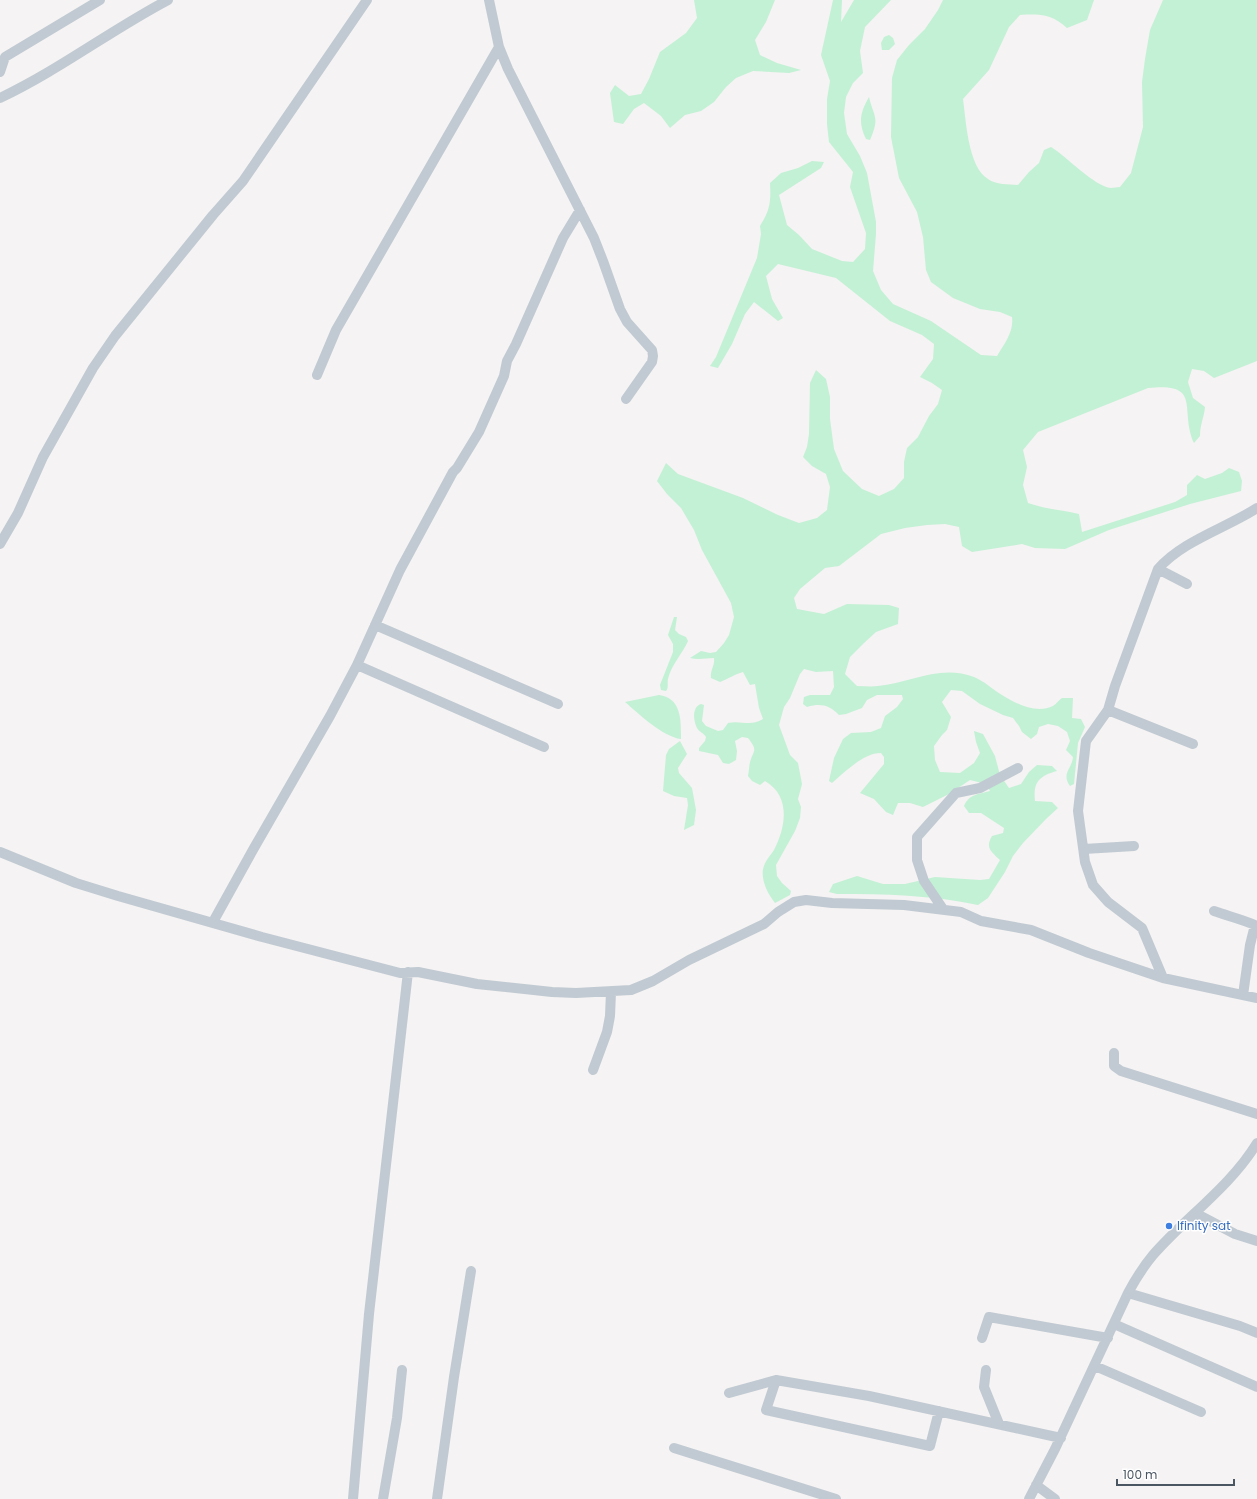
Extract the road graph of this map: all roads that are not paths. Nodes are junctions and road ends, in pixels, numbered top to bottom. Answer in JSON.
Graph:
{"nodes":[{"id":1,"x":100,"y":0,"type":"edge"},
{"id":2,"x":168,"y":0,"type":"edge"},
{"id":3,"x":367,"y":0,"type":"edge"},
{"id":4,"x":489,"y":0,"type":"edge"},
{"id":5,"x":499,"y":47,"type":"junction"},
{"id":6,"x":0,"y":72,"type":"edge"},
{"id":7,"x":0,"y":98,"type":"edge"},
{"id":8,"x":580,"y":210,"type":"junction"},
{"id":9,"x":317,"y":375,"type":"dead end"},
{"id":10,"x":626,"y":399,"type":"dead end"},
{"id":11,"x":1257,"y":508,"type":"edge"},
{"id":12,"x":0,"y":544,"type":"edge"},
{"id":13,"x":1158,"y":569,"type":"junction"},
{"id":14,"x":1187,"y":584,"type":"dead end"},
{"id":15,"x":375,"y":625,"type":"junction"},
{"id":16,"x":357,"y":665,"type":"junction"},
{"id":17,"x":558,"y":704,"type":"dead end"},
{"id":18,"x":1108,"y":710,"type":"junction"},
{"id":19,"x":1193,"y":744,"type":"dead end"},
{"id":20,"x":544,"y":747,"type":"dead end"},
{"id":21,"x":1018,"y":768,"type":"dead end"},
{"id":22,"x":1134,"y":846,"type":"dead end"},
{"id":23,"x":1084,"y":849,"type":"junction"},
{"id":24,"x":0,"y":852,"type":"edge"},
{"id":25,"x":943,"y":909,"type":"junction"},
{"id":26,"x":1214,"y":911,"type":"dead end"},
{"id":27,"x":213,"y":922,"type":"junction"},
{"id":28,"x":408,"y":972,"type":"junction"},
{"id":29,"x":1163,"y":978,"type":"junction"},
{"id":30,"x":611,"y":992,"type":"junction"},
{"id":31,"x":1243,"y":995,"type":"junction"},
{"id":32,"x":1257,"y":998,"type":"edge"},
{"id":33,"x":1114,"y":1053,"type":"dead end"},
{"id":34,"x":593,"y":1070,"type":"dead end"},
{"id":35,"x":1257,"y":1114,"type":"edge"},
{"id":36,"x":1257,"y":1143,"type":"edge"},
{"id":37,"x":1195,"y":1213,"type":"junction"},
{"id":38,"x":1257,"y":1241,"type":"edge"},
{"id":39,"x":471,"y":1271,"type":"dead end"},
{"id":40,"x":1128,"y":1293,"type":"junction"},
{"id":41,"x":1114,"y":1324,"type":"junction"},
{"id":42,"x":1257,"y":1333,"type":"edge"},
{"id":43,"x":982,"y":1338,"type":"dead end"},
{"id":44,"x":1108,"y":1338,"type":"junction"},
{"id":45,"x":1095,"y":1366,"type":"junction"},
{"id":46,"x":402,"y":1370,"type":"dead end"},
{"id":47,"x":986,"y":1370,"type":"dead end"},
{"id":48,"x":776,"y":1380,"type":"junction"},
{"id":49,"x":1257,"y":1388,"type":"edge"},
{"id":50,"x":729,"y":1393,"type":"dead end"},
{"id":51,"x":939,"y":1411,"type":"junction"},
{"id":52,"x":1201,"y":1412,"type":"dead end"},
{"id":53,"x":999,"y":1424,"type":"junction"},
{"id":54,"x":1061,"y":1438,"type":"junction"},
{"id":55,"x":674,"y":1448,"type":"dead end"},
{"id":56,"x":1036,"y":1485,"type":"junction"},
{"id":57,"x":353,"y":1499,"type":"edge"},
{"id":58,"x":383,"y":1499,"type":"edge"},
{"id":59,"x":437,"y":1499,"type":"edge"},
{"id":60,"x":836,"y":1499,"type":"edge"},
{"id":61,"x":1029,"y":1499,"type":"edge"},
{"id":62,"x":1055,"y":1499,"type":"edge"}],
"edges":[{"from":1,"to":6,"type":"street"},
{"from":2,"to":7,"type":"street"},
{"from":3,"to":12,"type":"street"},
{"from":4,"to":5,"type":"street"},
{"from":5,"to":8,"type":"street"},
{"from":5,"to":9,"type":"street"},
{"from":8,"to":10,"type":"street"},
{"from":8,"to":15,"type":"street"},
{"from":11,"to":13,"type":"street"},
{"from":13,"to":14,"type":"street"},
{"from":13,"to":18,"type":"street"},
{"from":15,"to":16,"type":"street"},
{"from":15,"to":17,"type":"street"},
{"from":16,"to":20,"type":"street"},
{"from":16,"to":27,"type":"street"},
{"from":18,"to":19,"type":"street"},
{"from":18,"to":23,"type":"street"},
{"from":21,"to":25,"type":"street"},
{"from":22,"to":23,"type":"street"},
{"from":23,"to":29,"type":"street"},
{"from":24,"to":27,"type":"street"},
{"from":25,"to":29,"type":"street"},
{"from":25,"to":30,"type":"street"},
{"from":26,"to":31,"type":"street"},
{"from":27,"to":28,"type":"street"},
{"from":28,"to":30,"type":"street"},
{"from":28,"to":57,"type":"street"},
{"from":29,"to":31,"type":"street"},
{"from":30,"to":34,"type":"street"},
{"from":31,"to":32,"type":"street"},
{"from":33,"to":35,"type":"street"},
{"from":36,"to":37,"type":"street"},
{"from":37,"to":38,"type":"street"},
{"from":37,"to":40,"type":"street"},
{"from":39,"to":59,"type":"street"},
{"from":40,"to":41,"type":"street"},
{"from":40,"to":42,"type":"street"},
{"from":41,"to":44,"type":"street"},
{"from":41,"to":49,"type":"street"},
{"from":43,"to":44,"type":"street"},
{"from":44,"to":45,"type":"street"},
{"from":45,"to":52,"type":"street"},
{"from":45,"to":54,"type":"street"},
{"from":46,"to":58,"type":"street"},
{"from":47,"to":53,"type":"street"},
{"from":48,"to":50,"type":"street"},
{"from":48,"to":51,"type":"street"},
{"from":48,"to":51,"type":"street"},
{"from":51,"to":53,"type":"street"},
{"from":53,"to":54,"type":"street"},
{"from":54,"to":56,"type":"street"},
{"from":55,"to":60,"type":"street"},
{"from":56,"to":61,"type":"street"},
{"from":56,"to":62,"type":"street"}]}
